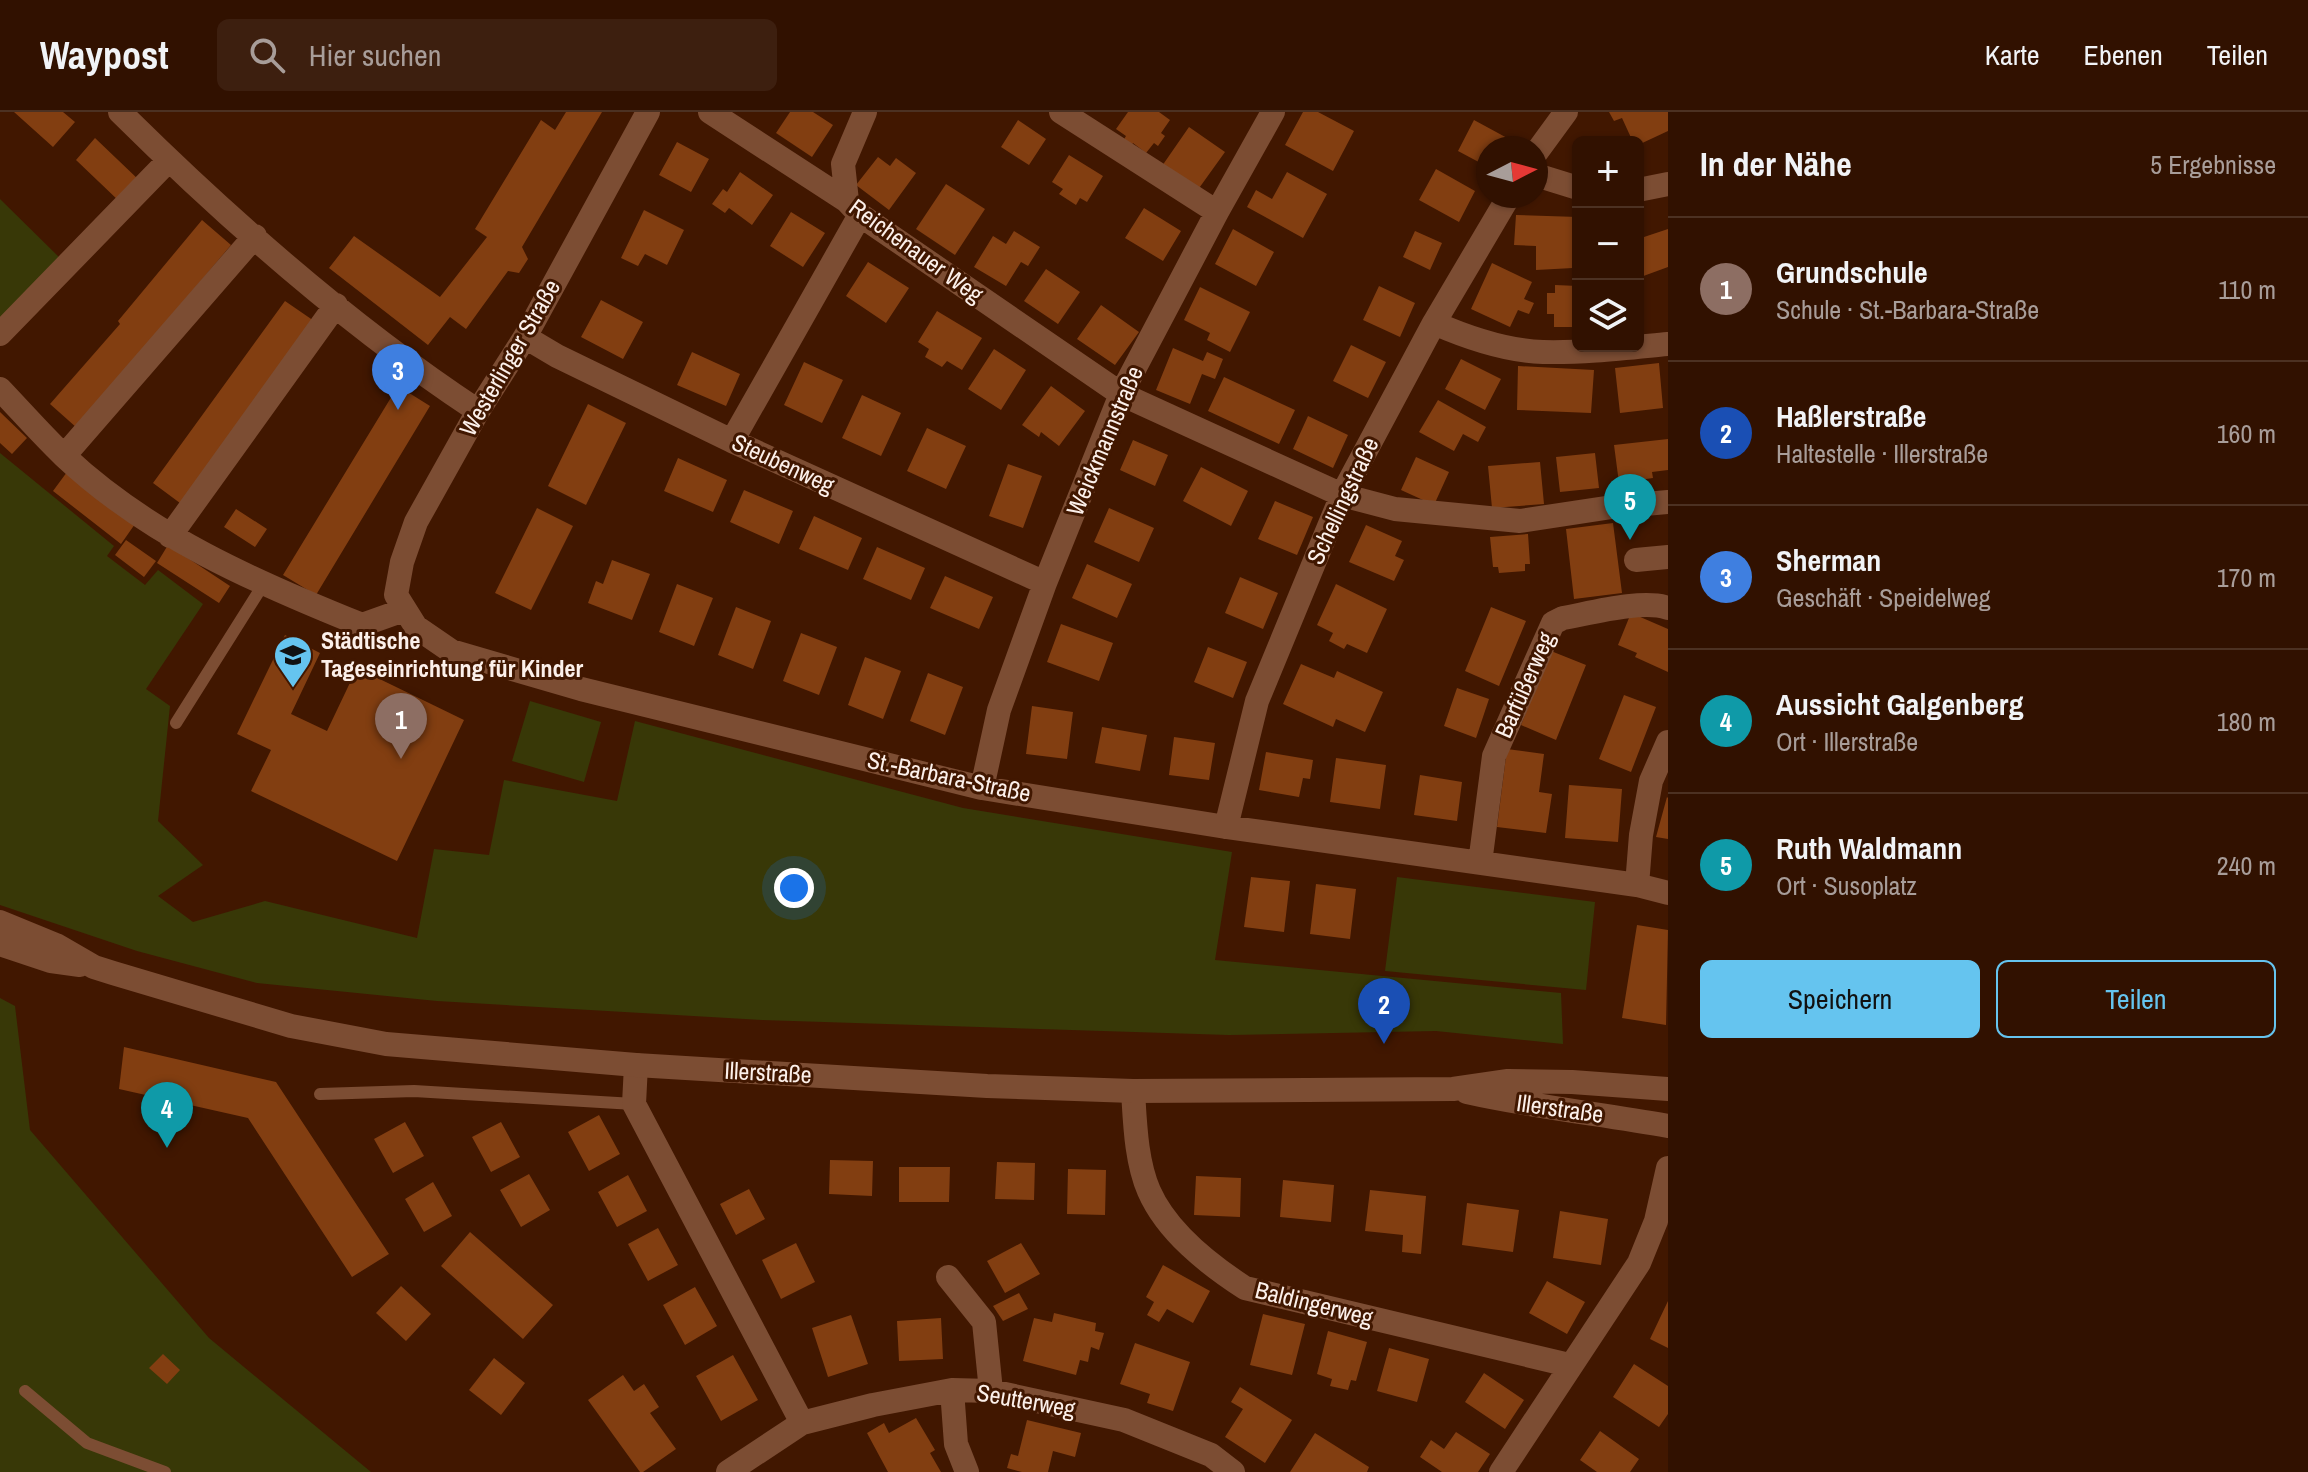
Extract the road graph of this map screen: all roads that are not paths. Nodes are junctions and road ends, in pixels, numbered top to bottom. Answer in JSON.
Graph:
{"nodes":[{"id":1,"x":120,"y":112,"type":"edge"},
{"id":2,"x":648,"y":112,"type":"edge"},
{"id":3,"x":710,"y":112,"type":"edge"},
{"id":4,"x":865,"y":112,"type":"edge"},
{"id":5,"x":1061,"y":112,"type":"edge"},
{"id":6,"x":1273,"y":112,"type":"edge"},
{"id":7,"x":1566,"y":112,"type":"edge"},
{"id":8,"x":1548,"y":137,"type":"edge"},
{"id":9,"x":169,"y":160,"type":"junction"},
{"id":10,"x":1548,"y":179,"type":"edge"},
{"id":11,"x":1668,"y":184,"type":"edge"},
{"id":12,"x":1572,"y":186,"type":"edge"},
{"id":13,"x":1644,"y":189,"type":"edge"},
{"id":14,"x":853,"y":208,"type":"junction"},
{"id":15,"x":1502,"y":208,"type":"edge"},
{"id":16,"x":1217,"y":212,"type":"junction"},
{"id":17,"x":255,"y":236,"type":"junction"},
{"id":18,"x":336,"y":305,"type":"junction"},
{"id":19,"x":1434,"y":323,"type":"junction"},
{"id":20,"x":0,"y":334,"type":"edge"},
{"id":21,"x":525,"y":337,"type":"junction"},
{"id":22,"x":1668,"y":344,"type":"edge"},
{"id":23,"x":0,"y":389,"type":"edge"},
{"id":24,"x":1121,"y":394,"type":"junction"},
{"id":25,"x":478,"y":411,"type":"junction"},
{"id":26,"x":732,"y":441,"type":"junction"},
{"id":27,"x":64,"y":456,"type":"junction"},
{"id":28,"x":1342,"y":495,"type":"junction"},
{"id":29,"x":1668,"y":502,"type":"edge"},
{"id":30,"x":170,"y":536,"type":"junction"},
{"id":31,"x":1668,"y":557,"type":"edge"},
{"id":32,"x":1636,"y":560,"type":"dead end"},
{"id":33,"x":1045,"y":583,"type":"junction"},
{"id":34,"x":263,"y":585,"type":"junction"},
{"id":35,"x":1668,"y":608,"type":"edge"},
{"id":36,"x":404,"y":610,"type":"junction"},
{"id":37,"x":176,"y":723,"type":"dead end"},
{"id":38,"x":1668,"y":742,"type":"edge"},
{"id":39,"x":982,"y":788,"type":"junction"},
{"id":40,"x":1226,"y":827,"type":"junction"},
{"id":41,"x":1480,"y":863,"type":"junction"},
{"id":42,"x":1637,"y":885,"type":"junction"},
{"id":43,"x":1668,"y":893,"type":"edge"},
{"id":44,"x":0,"y":922,"type":"edge"},
{"id":45,"x":0,"y":944,"type":"edge"},
{"id":46,"x":94,"y":967,"type":"junction"},
{"id":47,"x":636,"y":1065,"type":"junction"},
{"id":48,"x":1668,"y":1088,"type":"edge"},
{"id":49,"x":1453,"y":1089,"type":"junction"},
{"id":50,"x":1133,"y":1091,"type":"junction"},
{"id":51,"x":320,"y":1094,"type":"dead end"},
{"id":52,"x":634,"y":1104,"type":"junction"},
{"id":53,"x":1668,"y":1126,"type":"edge"},
{"id":54,"x":1668,"y":1168,"type":"edge"},
{"id":55,"x":1662,"y":1222,"type":"edge"},
{"id":56,"x":948,"y":1277,"type":"dead end"},
{"id":57,"x":1569,"y":1365,"type":"junction"},
{"id":58,"x":952,"y":1390,"type":"junction"},
{"id":59,"x":25,"y":1391,"type":"dead end"},
{"id":60,"x":991,"y":1391,"type":"junction"},
{"id":61,"x":802,"y":1423,"type":"junction"},
{"id":62,"x":165,"y":1472,"type":"edge"},
{"id":63,"x":728,"y":1472,"type":"edge"},
{"id":64,"x":967,"y":1472,"type":"edge"},
{"id":65,"x":1233,"y":1472,"type":"edge"},
{"id":66,"x":1501,"y":1472,"type":"edge"}],
"edges":[{"from":1,"to":9,"type":"street"},
{"from":2,"to":21,"type":"street","name":"Westerlinger Straße"},
{"from":3,"to":14,"type":"street","name":"Reichenauer Weg"},
{"from":4,"to":14,"type":"street"},
{"from":5,"to":16,"type":"street"},
{"from":6,"to":16,"type":"street","name":"Weickmannstraße"},
{"from":7,"to":8,"type":"street"},
{"from":9,"to":17,"type":"street"},
{"from":9,"to":20,"type":"street"},
{"from":10,"to":12,"type":"street"},
{"from":11,"to":13,"type":"street"},
{"from":14,"to":24,"type":"street","name":"Reichenauer Weg"},
{"from":14,"to":26,"type":"street"},
{"from":15,"to":19,"type":"street","name":"Schellingstraße"},
{"from":16,"to":24,"type":"street","name":"Weickmannstraße"},
{"from":17,"to":18,"type":"street"},
{"from":17,"to":27,"type":"street"},
{"from":18,"to":25,"type":"street"},
{"from":18,"to":30,"type":"street"},
{"from":19,"to":22,"type":"street"},
{"from":19,"to":28,"type":"street","name":"Schellingstraße"},
{"from":21,"to":25,"type":"street","name":"Westerlinger Straße"},
{"from":21,"to":26,"type":"street","name":"Steubenweg"},
{"from":23,"to":27,"type":"street"},
{"from":24,"to":28,"type":"street","name":"Reichenauer Weg"},
{"from":24,"to":33,"type":"street","name":"Weickmannstraße"},
{"from":25,"to":36,"type":"street","name":"Westerlinger Straße"},
{"from":26,"to":33,"type":"street","name":"Steubenweg"},
{"from":27,"to":30,"type":"street"},
{"from":28,"to":29,"type":"street","name":"Reichenauer Weg"},
{"from":28,"to":40,"type":"street","name":"Schellingstraße"},
{"from":30,"to":34,"type":"street"},
{"from":31,"to":32,"type":"street"},
{"from":33,"to":39,"type":"street","name":"Weickmannstraße"},
{"from":34,"to":36,"type":"street"},
{"from":34,"to":37,"type":"lane"},
{"from":35,"to":41,"type":"street","name":"Barfüßerweg"},
{"from":36,"to":39,"type":"street","name":"St.-Barbara-Straße"},
{"from":38,"to":42,"type":"street"},
{"from":39,"to":40,"type":"street","name":"St.-Barbara-Straße"},
{"from":40,"to":41,"type":"street","name":"St.-Barbara-Straße"},
{"from":41,"to":42,"type":"street","name":"St.-Barbara-Straße"},
{"from":42,"to":43,"type":"street","name":"St.-Barbara-Straße"},
{"from":44,"to":46,"type":"street","name":"Illerstraße"},
{"from":45,"to":46,"type":"street","name":"Illerstraße"},
{"from":46,"to":47,"type":"street","name":"Illerstraße"},
{"from":47,"to":50,"type":"street","name":"Illerstraße"},
{"from":47,"to":52,"type":"street"},
{"from":48,"to":49,"type":"street","name":"Illerstraße"},
{"from":49,"to":50,"type":"street","name":"Illerstraße"},
{"from":49,"to":53,"type":"street","name":"Illerstraße"},
{"from":50,"to":57,"type":"street","name":"Baldingerweg"},
{"from":51,"to":52,"type":"lane"},
{"from":52,"to":61,"type":"street"},
{"from":54,"to":55,"type":"street"},
{"from":55,"to":57,"type":"street"},
{"from":56,"to":60,"type":"street"},
{"from":57,"to":66,"type":"street"},
{"from":58,"to":60,"type":"street","name":"Seutterweg"},
{"from":58,"to":61,"type":"street","name":"Seutterweg"},
{"from":58,"to":64,"type":"street"},
{"from":59,"to":62,"type":"lane"},
{"from":60,"to":65,"type":"street","name":"Seutterweg"},
{"from":61,"to":63,"type":"street","name":"Seutterweg"}]}
